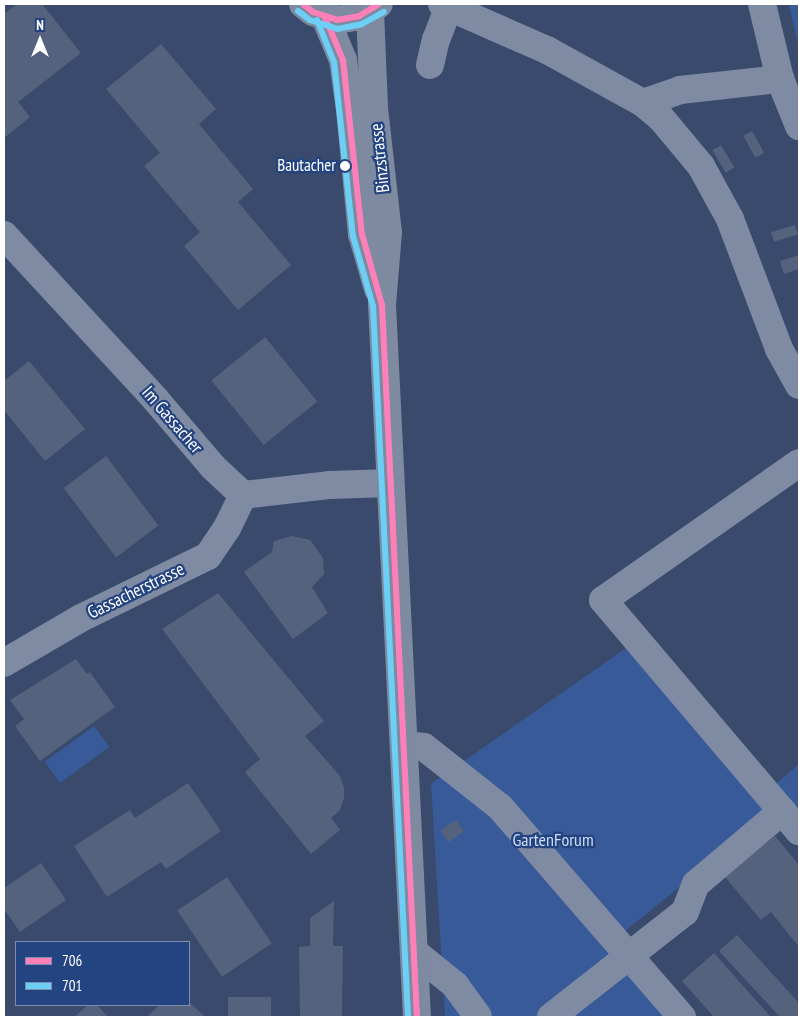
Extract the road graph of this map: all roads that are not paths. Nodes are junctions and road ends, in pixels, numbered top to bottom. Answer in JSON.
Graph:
{"nodes":[{"id":1,"x":762,"y":4,"type":"edge"},
{"id":2,"x":446,"y":5,"type":"edge"},
{"id":3,"x":374,"y":8,"type":"edge"},
{"id":4,"x":314,"y":11,"type":"edge"},
{"id":5,"x":500,"y":16,"type":"edge"},
{"id":6,"x":430,"y":65,"type":"dead end"},
{"id":7,"x":780,"y":79,"type":"junction"},
{"id":8,"x":643,"y":103,"type":"junction"},
{"id":9,"x":799,"y":126,"type":"edge"},
{"id":10,"x":4,"y":235,"type":"edge"},
{"id":11,"x":382,"y":305,"type":"junction"},
{"id":12,"x":799,"y":385,"type":"edge"},
{"id":13,"x":799,"y":463,"type":"edge"},
{"id":14,"x":390,"y":483,"type":"junction"},
{"id":15,"x":243,"y":495,"type":"junction"},
{"id":16,"x":4,"y":662,"type":"edge"},
{"id":17,"x":405,"y":746,"type":"junction"},
{"id":18,"x":791,"y":821,"type":"edge"},
{"id":19,"x":414,"y":952,"type":"junction"},
{"id":20,"x":629,"y":956,"type":"junction"},
{"id":21,"x":417,"y":1017,"type":"edge"},
{"id":22,"x":478,"y":1017,"type":"edge"},
{"id":23,"x":551,"y":1017,"type":"edge"},
{"id":24,"x":682,"y":1017,"type":"edge"}],
"edges":[{"from":1,"to":7,"type":"street"},
{"from":2,"to":5,"type":"street"},
{"from":2,"to":6,"type":"street"},
{"from":3,"to":4,"type":"main road","name":"Binzstrasse"},
{"from":3,"to":11,"type":"main road","name":"Binzstrasse"},
{"from":4,"to":11,"type":"main road","name":"Binzstrasse"},
{"from":5,"to":8,"type":"street"},
{"from":7,"to":8,"type":"street"},
{"from":7,"to":9,"type":"street"},
{"from":8,"to":12,"type":"street"},
{"from":10,"to":15,"type":"street","name":"Im Gassacher"},
{"from":11,"to":14,"type":"main road","name":"Binzstrasse"},
{"from":13,"to":18,"type":"street"},
{"from":14,"to":15,"type":"street"},
{"from":14,"to":17,"type":"main road","name":"Binzstrasse"},
{"from":15,"to":16,"type":"street","name":"Gassacherstrasse"},
{"from":17,"to":19,"type":"main road","name":"Binzstrasse"},
{"from":17,"to":20,"type":"street"},
{"from":18,"to":20,"type":"street"},
{"from":19,"to":21,"type":"main road","name":"Binzstrasse"},
{"from":19,"to":22,"type":"street"},
{"from":20,"to":23,"type":"street"},
{"from":20,"to":24,"type":"street"}]}
